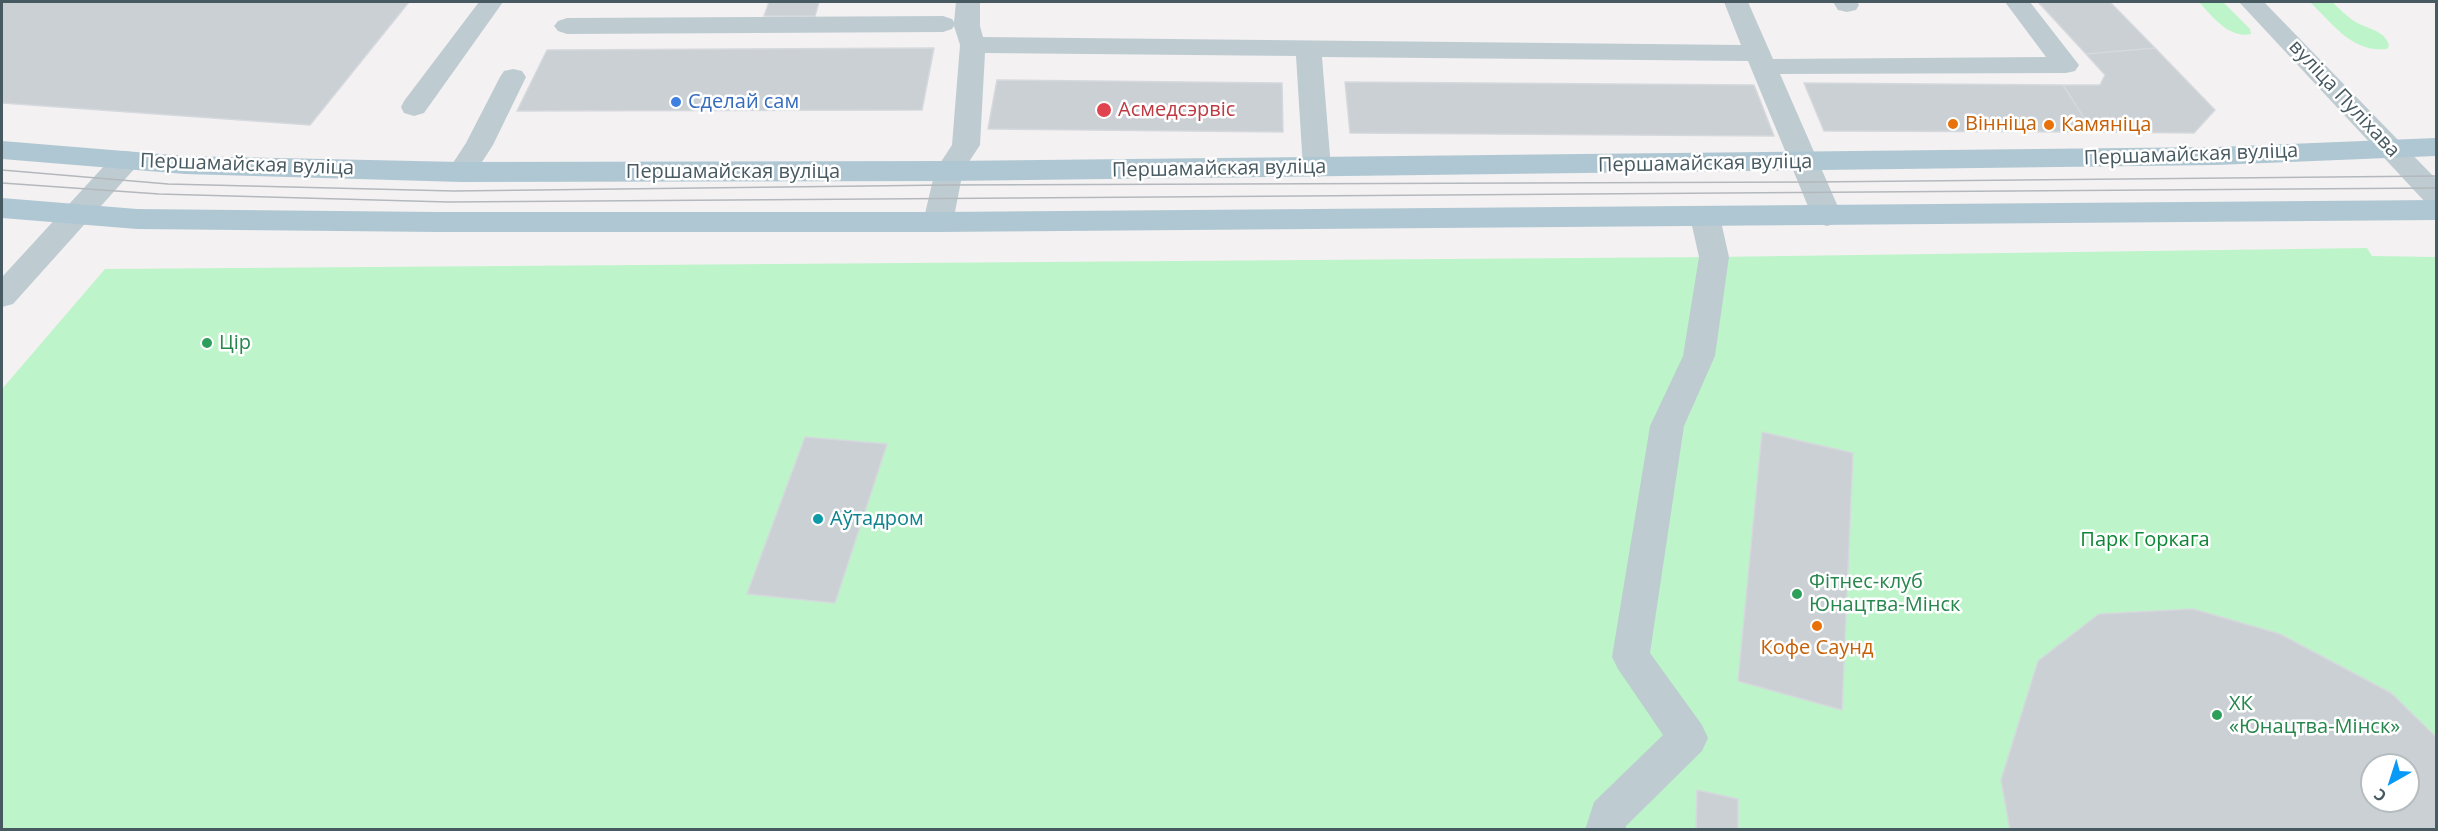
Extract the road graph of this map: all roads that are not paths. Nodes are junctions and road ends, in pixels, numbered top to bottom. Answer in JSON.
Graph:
{"nodes":[{"id":1,"x":491,"y":2,"type":"edge"},
{"id":2,"x":755,"y":2,"type":"edge"},
{"id":3,"x":968,"y":2,"type":"edge"},
{"id":4,"x":1736,"y":2,"type":"edge"},
{"id":5,"x":2017,"y":2,"type":"edge"},
{"id":6,"x":2251,"y":2,"type":"edge"},
{"id":7,"x":943,"y":24,"type":"dead end"},
{"id":8,"x":743,"y":25,"type":"junction"},
{"id":9,"x":567,"y":26,"type":"dead end"},
{"id":10,"x":973,"y":45,"type":"junction"},
{"id":11,"x":1308,"y":49,"type":"junction"},
{"id":12,"x":1768,"y":60,"type":"junction"},
{"id":13,"x":513,"y":77,"type":"dead end"},
{"id":14,"x":414,"y":108,"type":"dead end"},
{"id":15,"x":2436,"y":147,"type":"edge"},
{"id":16,"x":2389,"y":148,"type":"junction"},
{"id":17,"x":2,"y":150,"type":"edge"},
{"id":18,"x":126,"y":160,"type":"junction"},
{"id":19,"x":1803,"y":163,"type":"junction"},
{"id":20,"x":1317,"y":168,"type":"junction"},
{"id":21,"x":949,"y":171,"type":"junction"},
{"id":22,"x":461,"y":172,"type":"junction"},
{"id":23,"x":2436,"y":196,"type":"edge"},
{"id":24,"x":2,"y":208,"type":"edge"},
{"id":25,"x":2436,"y":210,"type":"edge"},
{"id":26,"x":77,"y":214,"type":"junction"},
{"id":27,"x":1827,"y":216,"type":"junction"},
{"id":28,"x":1705,"y":217,"type":"junction"},
{"id":29,"x":938,"y":222,"type":"junction"},
{"id":30,"x":2,"y":296,"type":"edge"},
{"id":31,"x":1605,"y":830,"type":"edge"}],
"edges":[{"from":1,"to":14,"type":"street"},
{"from":2,"to":8,"type":"street"},
{"from":3,"to":10,"type":"street"},
{"from":4,"to":12,"type":"street"},
{"from":5,"to":12,"type":"street"},
{"from":6,"to":16,"type":"street","name":"вуліца Пуліхава"},
{"from":7,"to":8,"type":"street"},
{"from":8,"to":9,"type":"street"},
{"from":10,"to":11,"type":"street"},
{"from":10,"to":21,"type":"street"},
{"from":11,"to":12,"type":"street"},
{"from":11,"to":20,"type":"street"},
{"from":12,"to":19,"type":"street"},
{"from":13,"to":22,"type":"street"},
{"from":15,"to":16,"type":"main road","name":"Першамайская вуліца"},
{"from":16,"to":19,"type":"main road","name":"Першамайская вуліца"},
{"from":16,"to":23,"type":"street","name":"вуліца Пуліхава"},
{"from":17,"to":18,"type":"main road","name":"Першамайская вуліца"},
{"from":18,"to":22,"type":"main road","name":"Першамайская вуліца"},
{"from":18,"to":26,"type":"street"},
{"from":19,"to":20,"type":"main road","name":"Першамайская вуліца"},
{"from":19,"to":27,"type":"street"},
{"from":20,"to":21,"type":"main road","name":"Першамайская вуліца"},
{"from":21,"to":22,"type":"main road","name":"Першамайская вуліца"},
{"from":21,"to":29,"type":"street"},
{"from":24,"to":26,"type":"main road"},
{"from":25,"to":27,"type":"main road"},
{"from":26,"to":29,"type":"main road"},
{"from":26,"to":30,"type":"street"},
{"from":27,"to":28,"type":"main road"},
{"from":28,"to":29,"type":"main road"},
{"from":28,"to":31,"type":"street"}]}
